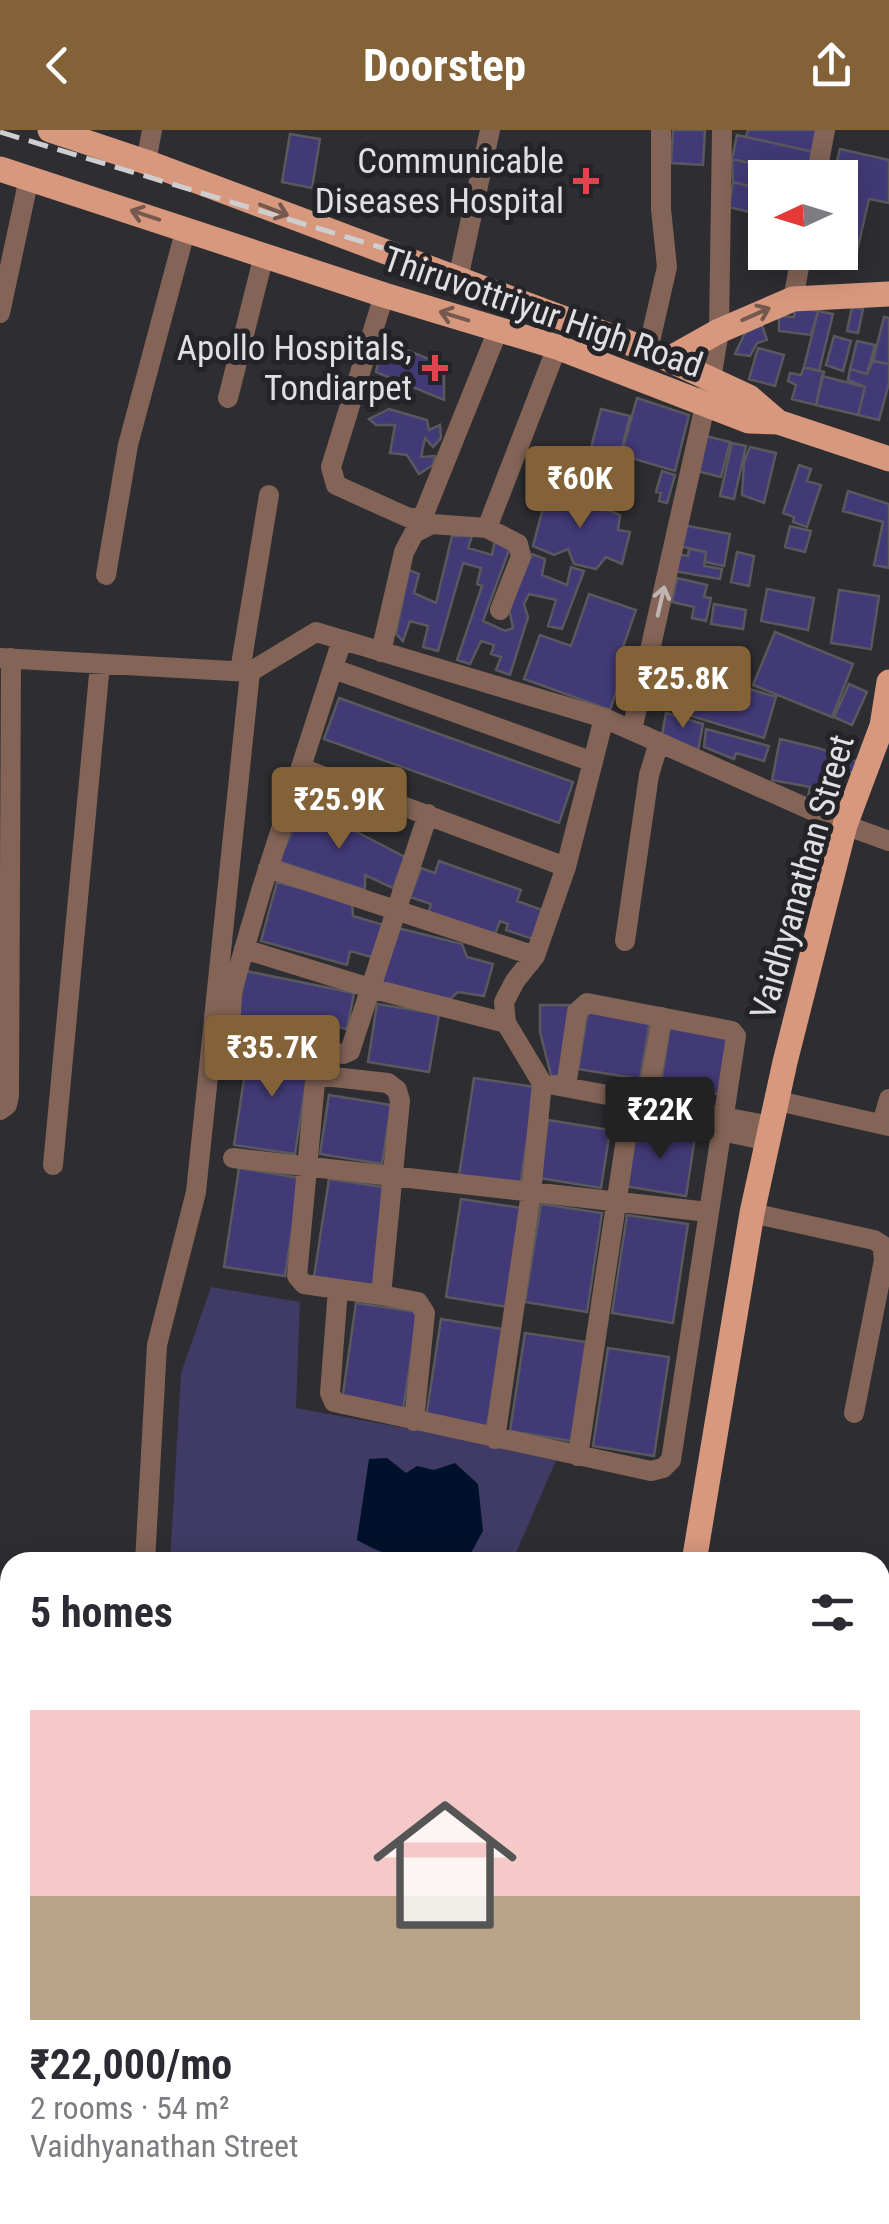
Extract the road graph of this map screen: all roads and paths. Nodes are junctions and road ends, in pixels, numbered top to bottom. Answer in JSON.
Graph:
{"nodes":[{"id":1,"x":50,"y":130,"type":"edge"},
{"id":2,"x":152,"y":130,"type":"edge"},
{"id":3,"x":490,"y":130,"type":"edge"},
{"id":4,"x":661,"y":130,"type":"edge"},
{"id":5,"x":722,"y":130,"type":"edge"},
{"id":6,"x":826,"y":130,"type":"edge"},
{"id":7,"x":820,"y":160,"type":"edge"},
{"id":8,"x":146,"y":162,"type":"junction"},
{"id":9,"x":0,"y":169,"type":"edge"},
{"id":10,"x":29,"y":178,"type":"junction"},
{"id":11,"x":186,"y":228,"type":"junction"},
{"id":12,"x":264,"y":256,"type":"junction"},
{"id":13,"x":799,"y":270,"type":"edge"},
{"id":14,"x":458,"y":279,"type":"junction"},
{"id":15,"x":889,"y":294,"type":"edge"},
{"id":16,"x":384,"y":295,"type":"junction"},
{"id":17,"x":794,"y":298,"type":"junction"},
{"id":18,"x":0,"y":313,"type":"edge"},
{"id":19,"x":498,"y":330,"type":"junction"},
{"id":20,"x":719,"y":331,"type":"junction"},
{"id":21,"x":556,"y":347,"type":"junction"},
{"id":22,"x":659,"y":354,"type":"junction"},
{"id":23,"x":708,"y":391,"type":"junction"},
{"id":24,"x":228,"y":398,"type":"dead end"},
{"id":25,"x":889,"y":459,"type":"edge"},
{"id":26,"x":270,"y":495,"type":"dead end"},
{"id":27,"x":487,"y":528,"type":"junction"},
{"id":28,"x":106,"y":575,"type":"dead end"},
{"id":29,"x":500,"y":610,"type":"dead end"},
{"id":30,"x":342,"y":640,"type":"junction"},
{"id":31,"x":381,"y":652,"type":"junction"},
{"id":32,"x":5,"y":658,"type":"edge"},
{"id":33,"x":100,"y":664,"type":"junction"},
{"id":34,"x":334,"y":669,"type":"junction"},
{"id":35,"x":245,"y":672,"type":"junction"},
{"id":36,"x":889,"y":682,"type":"edge"},
{"id":37,"x":604,"y":718,"type":"junction"},
{"id":38,"x":632,"y":730,"type":"junction"},
{"id":39,"x":659,"y":742,"type":"junction"},
{"id":40,"x":592,"y":762,"type":"junction"},
{"id":41,"x":300,"y":768,"type":"junction"},
{"id":42,"x":5,"y":786,"type":"edge"},
{"id":43,"x":428,"y":814,"type":"junction"},
{"id":44,"x":846,"y":825,"type":"junction"},
{"id":45,"x":889,"y":841,"type":"edge"},
{"id":46,"x":566,"y":867,"type":"junction"},
{"id":47,"x":268,"y":868,"type":"junction"},
{"id":48,"x":396,"y":910,"type":"junction"},
{"id":49,"x":625,"y":941,"type":"dead end"},
{"id":50,"x":244,"y":949,"type":"junction"},
{"id":51,"x":535,"y":956,"type":"junction"},
{"id":52,"x":370,"y":988,"type":"junction"},
{"id":53,"x":662,"y":1017,"type":"junction"},
{"id":54,"x":506,"y":1024,"type":"junction"},
{"id":55,"x":318,"y":1050,"type":"junction"},
{"id":56,"x":315,"y":1074,"type":"junction"},
{"id":57,"x":566,"y":1087,"type":"junction"},
{"id":58,"x":542,"y":1089,"type":"junction"},
{"id":59,"x":889,"y":1100,"type":"edge"},
{"id":60,"x":778,"y":1101,"type":"junction"},
{"id":61,"x":636,"y":1104,"type":"junction"},
{"id":62,"x":0,"y":1110,"type":"edge"},
{"id":63,"x":722,"y":1124,"type":"junction"},
{"id":64,"x":886,"y":1125,"type":"edge"},
{"id":65,"x":770,"y":1134,"type":"junction"},
{"id":66,"x":233,"y":1158,"type":"dead end"},
{"id":67,"x":53,"y":1165,"type":"dead end"},
{"id":68,"x":307,"y":1166,"type":"junction"},
{"id":69,"x":394,"y":1178,"type":"junction"},
{"id":70,"x":531,"y":1193,"type":"junction"},
{"id":71,"x":616,"y":1202,"type":"junction"},
{"id":72,"x":708,"y":1212,"type":"junction"},
{"id":73,"x":752,"y":1213,"type":"junction"},
{"id":74,"x":338,"y":1289,"type":"junction"},
{"id":75,"x":380,"y":1295,"type":"junction"},
{"id":76,"x":854,"y":1413,"type":"dead end"},
{"id":77,"x":414,"y":1422,"type":"junction"},
{"id":78,"x":495,"y":1438,"type":"junction"},
{"id":79,"x":578,"y":1456,"type":"junction"},
{"id":80,"x":146,"y":1552,"type":"edge"},
{"id":81,"x":696,"y":1552,"type":"edge"}],
"edges":[{"from":1,"to":8,"type":"main road","name":"Thiruvottriyur High Road"},
{"from":2,"to":8,"type":"street"},
{"from":3,"to":14,"type":"street"},
{"from":4,"to":22,"type":"street"},
{"from":5,"to":20,"type":"street"},
{"from":6,"to":7,"type":"street"},
{"from":8,"to":14,"type":"main road","name":"Thiruvottriyur High Road","one_way":true},
{"from":9,"to":10,"type":"main road","name":"Thiruvottriyur High Road"},
{"from":11,"to":10,"type":"main road","name":"Thiruvottriyur High Road","one_way":true},
{"from":10,"to":18,"type":"street"},
{"from":11,"to":12,"type":"main road","name":"Thiruvottriyur High Road"},
{"from":11,"to":28,"type":"street"},
{"from":12,"to":16,"type":"main road","name":"Thiruvottriyur High Road"},
{"from":12,"to":24,"type":"street"},
{"from":13,"to":17,"type":"street"},
{"from":14,"to":22,"type":"main road","name":"Thiruvottriyur High Road"},
{"from":15,"to":17,"type":"main road"},
{"from":19,"to":16,"type":"main road","name":"Thiruvottriyur High Road","one_way":true},
{"from":16,"to":19,"type":"street"},
{"from":20,"to":17,"type":"main road","one_way":true},
{"from":19,"to":21,"type":"main road","name":"Thiruvottriyur High Road"},
{"from":20,"to":22,"type":"main road"},
{"from":20,"to":23,"type":"street"},
{"from":21,"to":23,"type":"main road","name":"Thiruvottriyur High Road"},
{"from":21,"to":27,"type":"street"},
{"from":22,"to":23,"type":"main road","name":"Thiruvottriyur High Road"},
{"from":23,"to":25,"type":"main road","name":"Thiruvottriyur High Road"},
{"from":38,"to":23,"type":"street","one_way":true},
{"from":26,"to":35,"type":"street"},
{"from":27,"to":29,"type":"street"},
{"from":27,"to":31,"type":"street"},
{"from":30,"to":31,"type":"street"},
{"from":30,"to":34,"type":"street"},
{"from":30,"to":35,"type":"street"},
{"from":31,"to":37,"type":"street"},
{"from":32,"to":33,"type":"street"},
{"from":32,"to":42,"type":"street"},
{"from":33,"to":35,"type":"street"},
{"from":33,"to":67,"type":"street"},
{"from":34,"to":40,"type":"street"},
{"from":34,"to":41,"type":"street"},
{"from":35,"to":80,"type":"street"},
{"from":36,"to":44,"type":"main road","name":"Vaidhyanathan Street"},
{"from":37,"to":38,"type":"street"},
{"from":37,"to":40,"type":"street"},
{"from":38,"to":39,"type":"street"},
{"from":39,"to":44,"type":"street"},
{"from":39,"to":49,"type":"street"},
{"from":40,"to":46,"type":"street"},
{"from":41,"to":43,"type":"street"},
{"from":41,"to":47,"type":"street"},
{"from":42,"to":62,"type":"street"},
{"from":43,"to":46,"type":"street"},
{"from":43,"to":48,"type":"street"},
{"from":44,"to":45,"type":"street"},
{"from":44,"to":60,"type":"main road","name":"Vaidhyanathan Street"},
{"from":46,"to":51,"type":"street"},
{"from":47,"to":48,"type":"street"},
{"from":47,"to":50,"type":"street"},
{"from":48,"to":51,"type":"street"},
{"from":48,"to":52,"type":"street"},
{"from":50,"to":52,"type":"street"},
{"from":50,"to":55,"type":"street"},
{"from":51,"to":54,"type":"street"},
{"from":52,"to":54,"type":"street"},
{"from":52,"to":55,"type":"street"},
{"from":53,"to":57,"type":"street"},
{"from":53,"to":61,"type":"street"},
{"from":53,"to":63,"type":"street"},
{"from":54,"to":58,"type":"street"},
{"from":55,"to":56,"type":"street"},
{"from":56,"to":68,"type":"street"},
{"from":56,"to":69,"type":"street"},
{"from":57,"to":58,"type":"street"},
{"from":57,"to":61,"type":"street"},
{"from":58,"to":61,"type":"street"},
{"from":58,"to":70,"type":"street"},
{"from":59,"to":64,"type":"street"},
{"from":60,"to":64,"type":"street"},
{"from":60,"to":65,"type":"main road","name":"Vaidhyanathan Street"},
{"from":61,"to":63,"type":"street"},
{"from":61,"to":71,"type":"street"},
{"from":63,"to":65,"type":"street"},
{"from":63,"to":72,"type":"street"},
{"from":65,"to":73,"type":"main road","name":"Vaidhyanathan Street"},
{"from":66,"to":68,"type":"street"},
{"from":68,"to":69,"type":"street"},
{"from":68,"to":74,"type":"street"},
{"from":69,"to":70,"type":"street"},
{"from":69,"to":75,"type":"street"},
{"from":70,"to":71,"type":"street"},
{"from":70,"to":78,"type":"street"},
{"from":71,"to":72,"type":"street"},
{"from":71,"to":79,"type":"street"},
{"from":72,"to":79,"type":"street"},
{"from":73,"to":76,"type":"street"},
{"from":73,"to":81,"type":"main road","name":"Vaidhyanathan Street"},
{"from":74,"to":75,"type":"street"},
{"from":74,"to":77,"type":"street"},
{"from":75,"to":77,"type":"street"},
{"from":77,"to":78,"type":"street"},
{"from":78,"to":79,"type":"street"}]}
